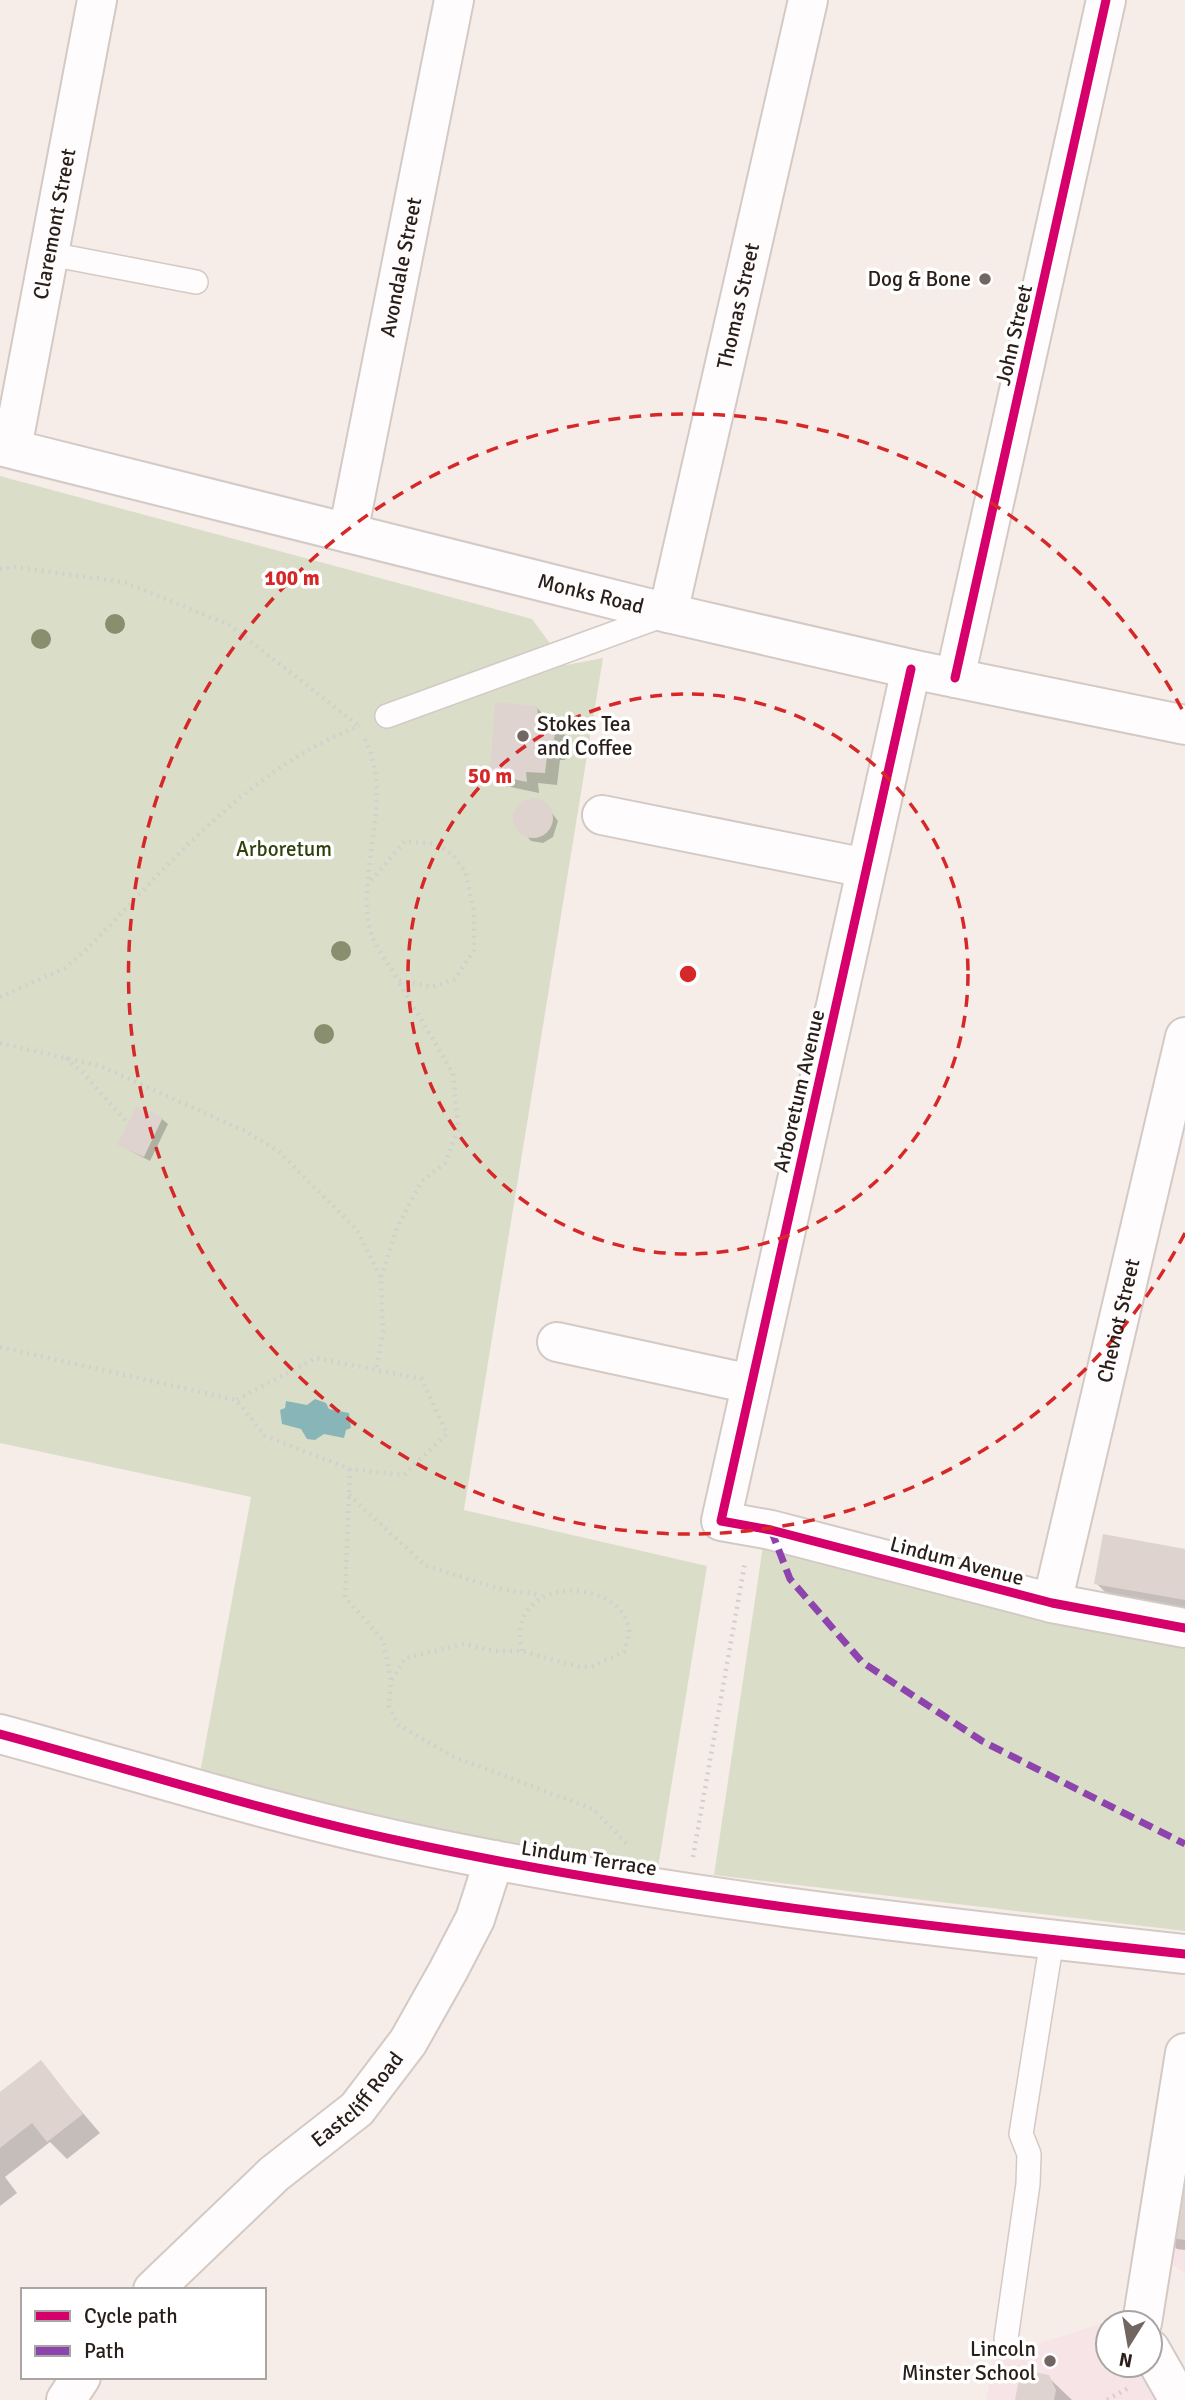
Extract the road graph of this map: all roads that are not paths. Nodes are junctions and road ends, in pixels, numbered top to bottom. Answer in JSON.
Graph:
{"nodes":[{"id":1,"x":97,"y":0,"type":"edge"},
{"id":2,"x":454,"y":0,"type":"edge"},
{"id":3,"x":808,"y":0,"type":"edge"},
{"id":4,"x":1106,"y":0,"type":"edge"},
{"id":5,"x":50,"y":254,"type":"junction"},
{"id":6,"x":196,"y":282,"type":"dead end"},
{"id":7,"x":6,"y":447,"type":"edge"},
{"id":8,"x":348,"y":533,"type":"junction"},
{"id":9,"x":668,"y":613,"type":"junction"},
{"id":10,"x":911,"y":669,"type":"junction"},
{"id":11,"x":955,"y":678,"type":"junction"},
{"id":12,"x":387,"y":716,"type":"road end"},
{"id":13,"x":1185,"y":725,"type":"edge"},
{"id":14,"x":602,"y":816,"type":"dead end"},
{"id":15,"x":866,"y":868,"type":"junction"},
{"id":16,"x":1185,"y":1037,"type":"edge"},
{"id":17,"x":557,"y":1342,"type":"dead end"},
{"id":18,"x":751,"y":1384,"type":"junction"},
{"id":19,"x":736,"y":1524,"type":"joint"},
{"id":20,"x":1052,"y":1603,"type":"junction"},
{"id":21,"x":1185,"y":1628,"type":"edge"},
{"id":22,"x":0,"y":1734,"type":"edge"},
{"id":23,"x":494,"y":1860,"type":"junction"},
{"id":24,"x":1052,"y":1940,"type":"junction"},
{"id":25,"x":1185,"y":1954,"type":"edge"},
{"id":26,"x":1185,"y":2053,"type":"edge"},
{"id":27,"x":155,"y":2288,"type":"edge"},
{"id":28,"x":1144,"y":2309,"type":"edge"},
{"id":29,"x":1006,"y":2339,"type":"dead end"},
{"id":30,"x":1164,"y":2374,"type":"edge"},
{"id":31,"x":80,"y":2379,"type":"edge"},
{"id":32,"x":65,"y":2400,"type":"edge"},
{"id":33,"x":1179,"y":2400,"type":"edge"}],
"edges":[{"from":1,"to":5,"type":"street","name":"Claremont Street"},
{"from":2,"to":8,"type":"street","name":"Avondale Street"},
{"from":3,"to":9,"type":"street","name":"Thomas Street"},
{"from":4,"to":11,"type":"street","name":"John Street"},
{"from":5,"to":6,"type":"lane"},
{"from":5,"to":7,"type":"street","name":"Claremont Street"},
{"from":7,"to":8,"type":"street","name":"Monks Road"},
{"from":8,"to":9,"type":"street","name":"Monks Road"},
{"from":9,"to":10,"type":"street","name":"Monks Road"},
{"from":9,"to":12,"type":"lane"},
{"from":10,"to":11,"type":"street","name":"Monks Road"},
{"from":10,"to":15,"type":"street","name":"Arboretum Avenue"},
{"from":11,"to":13,"type":"street","name":"Monks Road"},
{"from":14,"to":15,"type":"street"},
{"from":15,"to":18,"type":"street","name":"Arboretum Avenue"},
{"from":16,"to":20,"type":"street","name":"Cheviot Street"},
{"from":17,"to":18,"type":"street"},
{"from":18,"to":19,"type":"street","name":"Arboretum Avenue"},
{"from":19,"to":20,"type":"street","name":"Lindum Avenue"},
{"from":20,"to":21,"type":"street","name":"Lindum Avenue"},
{"from":22,"to":23,"type":"street","name":"Lindum Terrace"},
{"from":23,"to":24,"type":"street","name":"Lindum Terrace"},
{"from":23,"to":27,"type":"street","name":"Eastcliff Road"},
{"from":24,"to":25,"type":"street","name":"Lindum Terrace"},
{"from":24,"to":29,"type":"lane"},
{"from":26,"to":28,"type":"street"},
{"from":30,"to":33,"type":"street"},
{"from":31,"to":32,"type":"street"}]}
